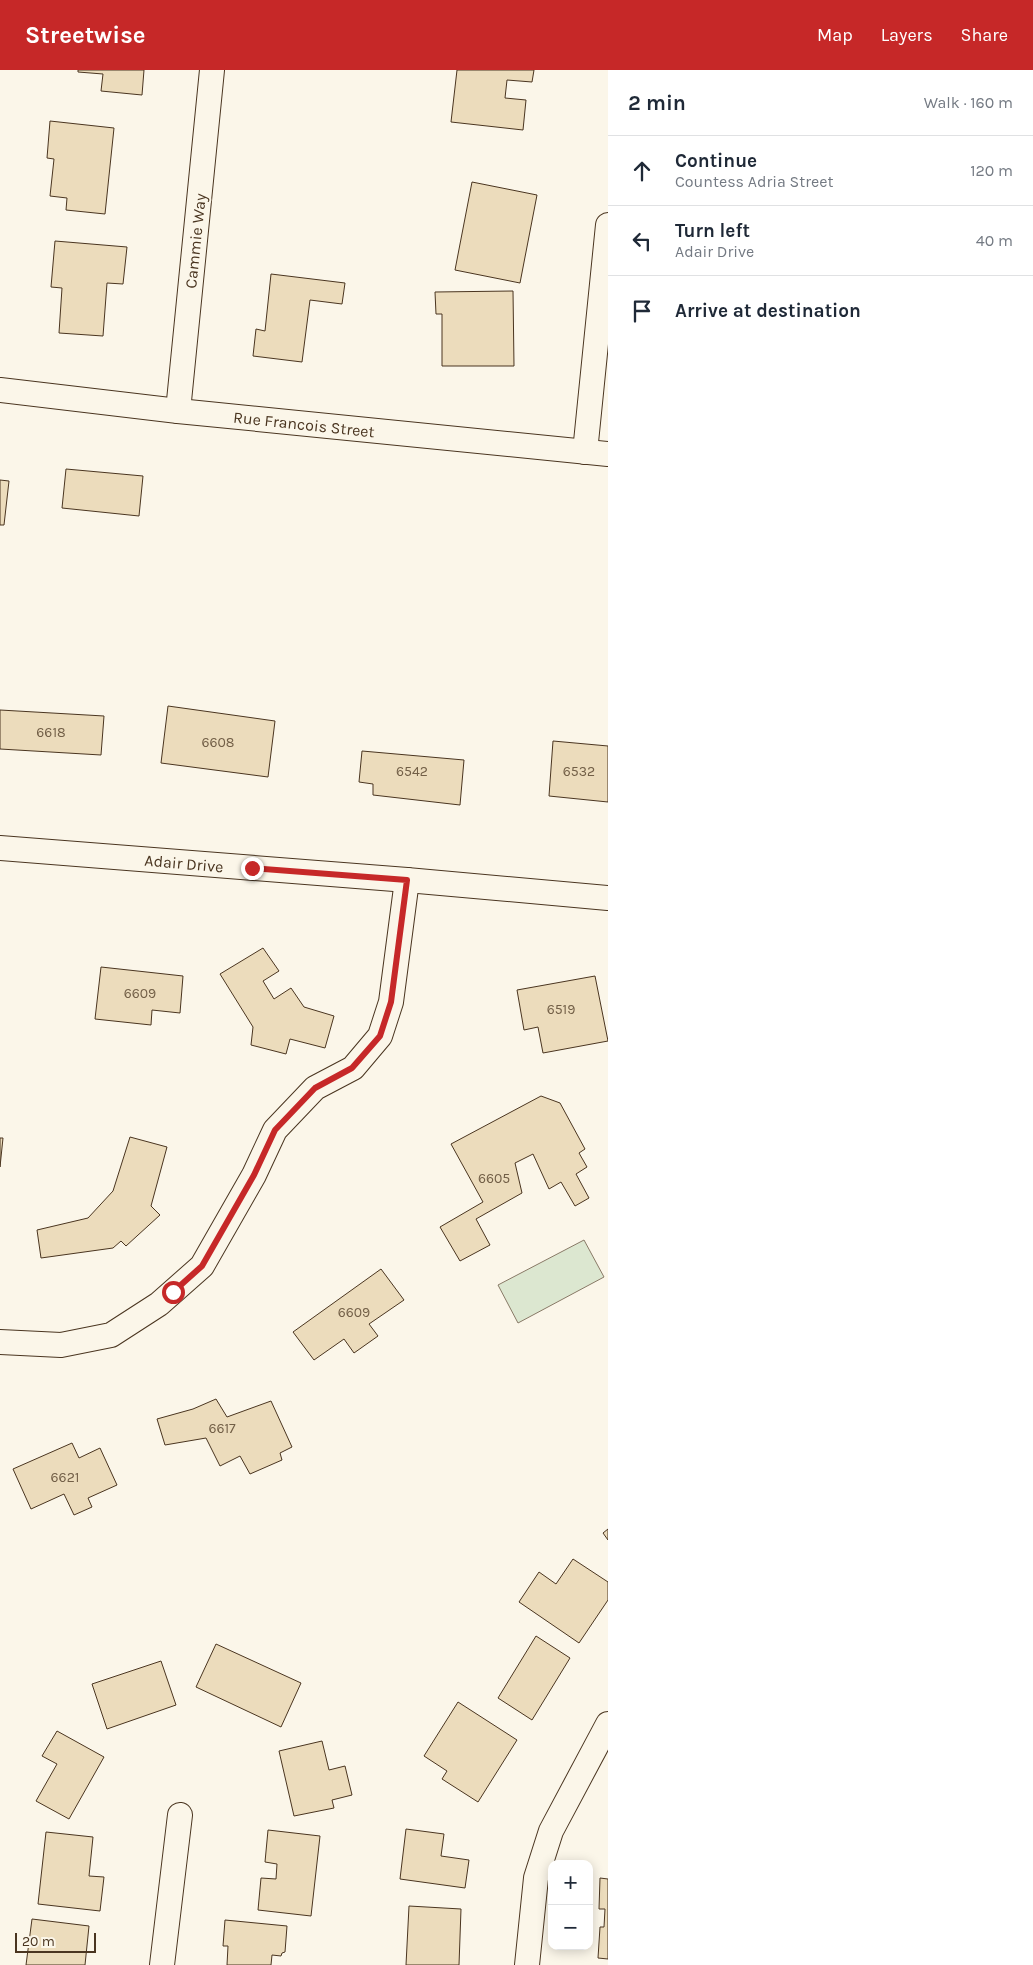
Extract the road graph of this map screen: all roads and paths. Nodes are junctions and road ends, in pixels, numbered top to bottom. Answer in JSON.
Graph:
{"nodes":[{"id":1,"x":212,"y":70,"type":"edge"},
{"id":2,"x":608,"y":225,"type":"edge"},
{"id":3,"x":0,"y":390,"type":"edge"},
{"id":4,"x":178,"y":411,"type":"junction"},
{"id":5,"x":597,"y":453,"type":"edge"},
{"id":6,"x":0,"y":848,"type":"edge"},
{"id":7,"x":407,"y":880,"type":"junction"},
{"id":8,"x":608,"y":898,"type":"edge"},
{"id":9,"x":0,"y":1342,"type":"edge"},
{"id":10,"x":608,"y":1724,"type":"edge"},
{"id":11,"x":180,"y":1815,"type":"dead end"},
{"id":12,"x":162,"y":1965,"type":"edge"},
{"id":13,"x":527,"y":1965,"type":"edge"}],
"edges":[{"from":1,"to":4,"type":"street","name":"Cammie Way"},
{"from":2,"to":5,"type":"street"},
{"from":3,"to":4,"type":"street","name":"Rue Francois Street"},
{"from":4,"to":5,"type":"street","name":"Rue Francois Street"},
{"from":6,"to":7,"type":"street","name":"Adair Drive"},
{"from":7,"to":8,"type":"street","name":"Adair Drive"},
{"from":7,"to":9,"type":"street"},
{"from":10,"to":13,"type":"street"},
{"from":11,"to":12,"type":"street"}]}
